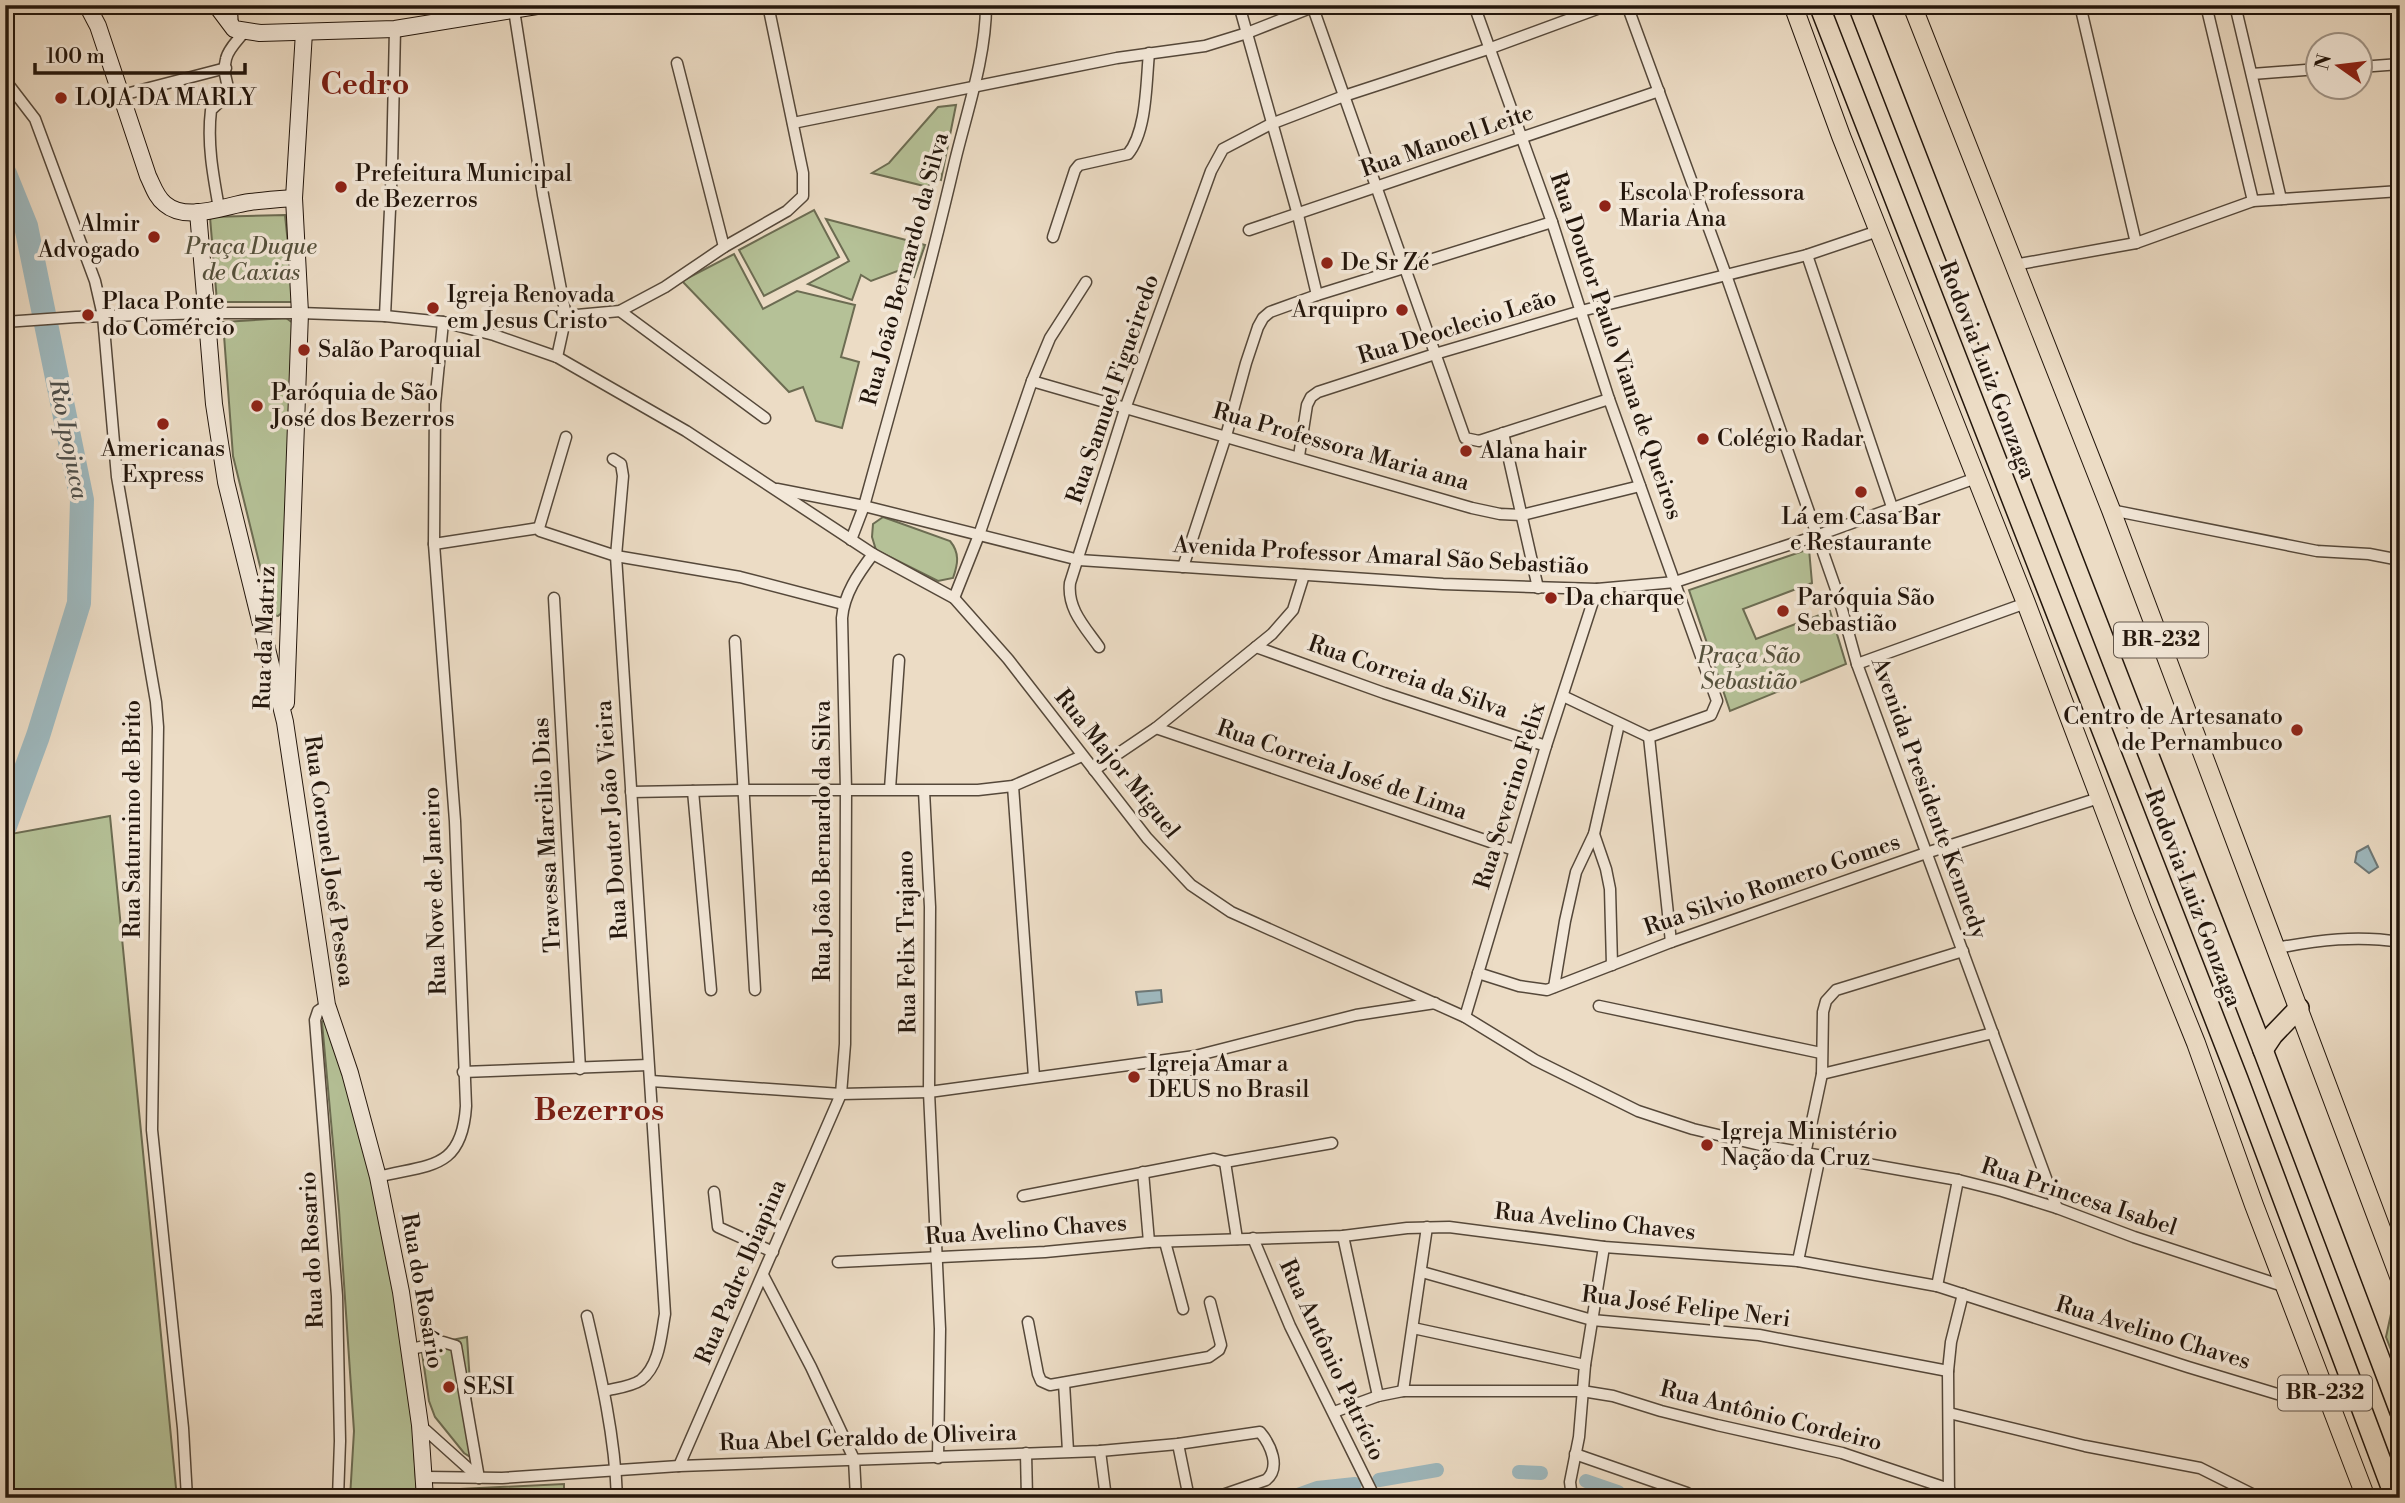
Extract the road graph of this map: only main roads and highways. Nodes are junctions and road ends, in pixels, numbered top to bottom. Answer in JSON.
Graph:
{"nodes":[{"id":1,"x":87,"y":5,"type":"edge"},
{"id":2,"x":216,"y":5,"type":"edge"},
{"id":3,"x":543,"y":5,"type":"edge"},
{"id":4,"x":1793,"y":5,"type":"edge"},
{"id":5,"x":1819,"y":5,"type":"edge"},
{"id":6,"x":1858,"y":5,"type":"edge"},
{"id":7,"x":1912,"y":5,"type":"edge"},
{"id":8,"x":304,"y":32,"type":"junction"},
{"id":9,"x":294,"y":198,"type":"junction"},
{"id":10,"x":198,"y":212,"type":"junction"},
{"id":11,"x":285,"y":722,"type":"junction"},
{"id":12,"x":2299,"y":1008,"type":"junction"},
{"id":13,"x":2263,"y":1050,"type":"junction"},
{"id":14,"x":378,"y":1177,"type":"joint"},
{"id":15,"x":2400,"y":1279,"type":"edge"},
{"id":16,"x":2400,"y":1412,"type":"edge"},
{"id":17,"x":425,"y":1498,"type":"edge"},
{"id":18,"x":2366,"y":1498,"type":"edge"},
{"id":19,"x":2395,"y":1498,"type":"edge"}],
"edges":[{"from":1,"to":10,"type":"main road"},
{"from":2,"to":8,"type":"main road"},
{"from":3,"to":8,"type":"main road"},
{"from":4,"to":18,"type":"main road","number":"BR-232"},
{"from":5,"to":19,"type":"highway","name":"Rodovia Luiz Gonzaga","number":"BR-232"},
{"from":6,"to":13,"type":"highway","name":"Rodovia Luiz Gonzaga","number":"BR-232"},
{"from":7,"to":12,"type":"main road","number":"BR-232"},
{"from":8,"to":9,"type":"main road","name":"Rua da Matriz"},
{"from":9,"to":10,"type":"main road"},
{"from":9,"to":11,"type":"main road","name":"Rua da Matriz"},
{"from":10,"to":11,"type":"main road","name":"Rua da Matriz"},
{"from":11,"to":14,"type":"main road","name":"Rua Coronel José Pessoa"},
{"from":12,"to":13,"type":"highway"},
{"from":12,"to":15,"type":"main road","number":"BR-232"},
{"from":13,"to":16,"type":"highway","name":"Rodovia Luiz Gonzaga","number":"BR-232"},
{"from":14,"to":17,"type":"main road","name":"Rua do Rosário"}]}
